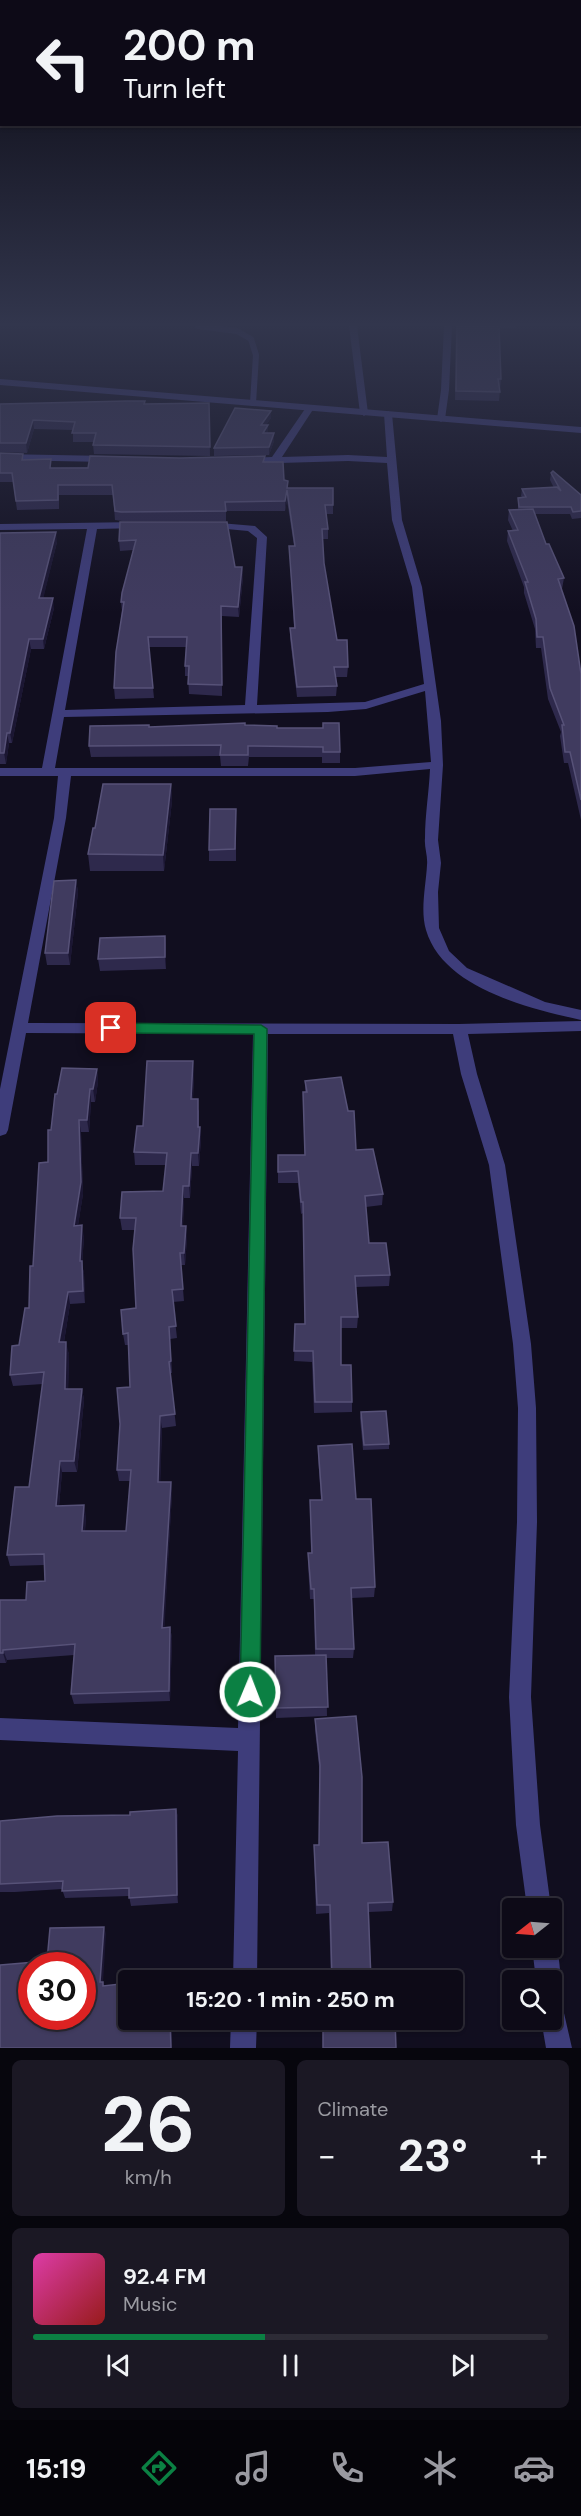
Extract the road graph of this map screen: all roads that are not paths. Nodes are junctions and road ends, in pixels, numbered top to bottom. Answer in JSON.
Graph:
{"nodes":[{"id":1,"x":300,"y":422,"type":"edge"},
{"id":2,"x":389,"y":422,"type":"edge"},
{"id":3,"x":474,"y":422,"type":"edge"},
{"id":4,"x":581,"y":430,"type":"edge"},
{"id":5,"x":0,"y":457,"type":"edge"},
{"id":6,"x":118,"y":459,"type":"edge"},
{"id":7,"x":276,"y":459,"type":"junction"},
{"id":8,"x":393,"y":459,"type":"junction"},
{"id":9,"x":238,"y":461,"type":"edge"},
{"id":10,"x":93,"y":525,"type":"junction"},
{"id":11,"x":156,"y":525,"type":"edge"},
{"id":12,"x":200,"y":525,"type":"edge"},
{"id":13,"x":0,"y":527,"type":"edge"},
{"id":14,"x":431,"y":686,"type":"junction"},
{"id":15,"x":251,"y":709,"type":"junction"},
{"id":16,"x":57,"y":714,"type":"junction"},
{"id":17,"x":437,"y":765,"type":"junction"},
{"id":18,"x":48,"y":771,"type":"junction"},
{"id":19,"x":0,"y":772,"type":"edge"},
{"id":20,"x":65,"y":772,"type":"junction"},
{"id":21,"x":581,"y":1015,"type":"edge"},
{"id":22,"x":581,"y":1026,"type":"edge"},
{"id":23,"x":18,"y":1028,"type":"junction"},
{"id":24,"x":261,"y":1029,"type":"junction"},
{"id":25,"x":459,"y":1029,"type":"junction"},
{"id":26,"x":0,"y":1130,"type":"edge"},
{"id":27,"x":0,"y":1729,"type":"edge"},
{"id":28,"x":249,"y":1740,"type":"junction"},
{"id":29,"x":538,"y":1898,"type":"edge"},
{"id":30,"x":245,"y":1970,"type":"edge"},
{"id":31,"x":244,"y":2030,"type":"edge"},
{"id":32,"x":556,"y":2030,"type":"edge"},
{"id":33,"x":243,"y":2048,"type":"edge"},
{"id":34,"x":559,"y":2048,"type":"edge"}],
"edges":[{"from":1,"to":7,"type":"street"},
{"from":2,"to":8,"type":"street"},
{"from":3,"to":4,"type":"street"},
{"from":5,"to":6,"type":"street"},
{"from":7,"to":8,"type":"street"},
{"from":7,"to":9,"type":"street"},
{"from":8,"to":14,"type":"street"},
{"from":10,"to":11,"type":"street"},
{"from":10,"to":13,"type":"street"},
{"from":10,"to":16,"type":"street"},
{"from":12,"to":15,"type":"street"},
{"from":14,"to":15,"type":"street"},
{"from":14,"to":17,"type":"street"},
{"from":15,"to":16,"type":"street"},
{"from":16,"to":18,"type":"street"},
{"from":17,"to":20,"type":"street"},
{"from":17,"to":21,"type":"street"},
{"from":18,"to":19,"type":"street"},
{"from":18,"to":20,"type":"street"},
{"from":20,"to":23,"type":"street"},
{"from":22,"to":25,"type":"street"},
{"from":23,"to":24,"type":"street"},
{"from":23,"to":26,"type":"street"},
{"from":24,"to":25,"type":"street"},
{"from":24,"to":28,"type":"street"},
{"from":25,"to":29,"type":"street"},
{"from":27,"to":28,"type":"street"},
{"from":28,"to":30,"type":"street"},
{"from":31,"to":33,"type":"street"},
{"from":32,"to":34,"type":"street"}]}
